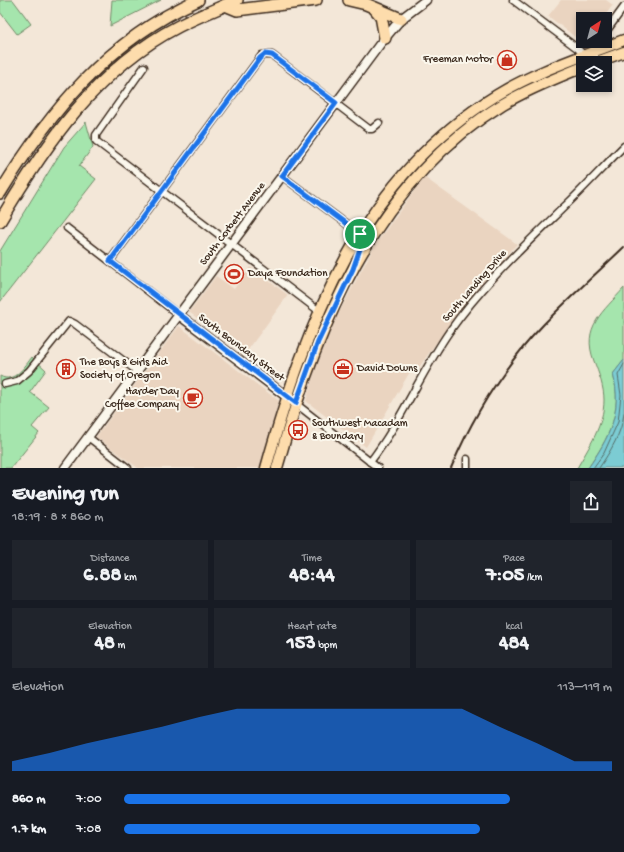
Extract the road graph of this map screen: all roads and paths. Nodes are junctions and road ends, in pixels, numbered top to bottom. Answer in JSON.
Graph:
{"nodes":[{"id":1,"x":198,"y":0,"type":"edge"},
{"id":2,"x":237,"y":0,"type":"edge"},
{"id":3,"x":316,"y":0,"type":"edge"},
{"id":4,"x":349,"y":0,"type":"edge"},
{"id":5,"x":426,"y":0,"type":"edge"},
{"id":6,"x":513,"y":0,"type":"edge"},
{"id":7,"x":225,"y":5,"type":"junction"},
{"id":8,"x":624,"y":7,"type":"edge"},
{"id":9,"x":375,"y":9,"type":"junction"},
{"id":10,"x":401,"y":20,"type":"junction"},
{"id":11,"x":612,"y":23,"type":"edge"},
{"id":12,"x":385,"y":38,"type":"junction"},
{"id":13,"x":624,"y":40,"type":"edge"},
{"id":14,"x":596,"y":48,"type":"edge"},
{"id":15,"x":595,"y":51,"type":"junction"},
{"id":16,"x":624,"y":52,"type":"edge"},
{"id":17,"x":582,"y":56,"type":"edge"},
{"id":18,"x":589,"y":56,"type":"edge"},
{"id":19,"x":595,"y":56,"type":"edge"},
{"id":20,"x":612,"y":57,"type":"edge"},
{"id":21,"x":576,"y":62,"type":"edge"},
{"id":22,"x":144,"y":67,"type":"dead end"},
{"id":23,"x":576,"y":70,"type":"edge"},
{"id":24,"x":336,"y":103,"type":"junction"},
{"id":25,"x":379,"y":123,"type":"dead end"},
{"id":26,"x":624,"y":146,"type":"edge"},
{"id":27,"x":282,"y":176,"type":"junction"},
{"id":28,"x":162,"y":192,"type":"junction"},
{"id":29,"x":0,"y":193,"type":"edge"},
{"id":30,"x":0,"y":221,"type":"edge"},
{"id":31,"x":67,"y":228,"type":"dead end"},
{"id":32,"x":360,"y":234,"type":"junction"},
{"id":33,"x":232,"y":244,"type":"junction"},
{"id":34,"x":110,"y":261,"type":"junction"},
{"id":35,"x":353,"y":269,"type":"junction"},
{"id":36,"x":319,"y":311,"type":"junction"},
{"id":37,"x":179,"y":314,"type":"junction"},
{"id":38,"x":137,"y":371,"type":"junction"},
{"id":39,"x":5,"y":384,"type":"dead end"},
{"id":40,"x":286,"y":396,"type":"junction"},
{"id":41,"x":296,"y":403,"type":"junction"},
{"id":42,"x":88,"y":437,"type":"junction"},
{"id":43,"x":467,"y":459,"type":"dead end"},
{"id":44,"x":370,"y":462,"type":"junction"},
{"id":45,"x":65,"y":468,"type":"edge"},
{"id":46,"x":128,"y":468,"type":"edge"},
{"id":47,"x":266,"y":468,"type":"edge"},
{"id":48,"x":277,"y":468,"type":"edge"},
{"id":49,"x":378,"y":468,"type":"edge"},
{"id":50,"x":467,"y":468,"type":"edge"}],
"edges":[{"from":1,"to":29,"type":"highway"},
{"from":2,"to":7,"type":"highway"},
{"from":3,"to":7,"type":"highway"},
{"from":4,"to":9,"type":"highway"},
{"from":5,"to":10,"type":"street","name":"South Corbett Avenue"},
{"from":6,"to":17,"type":"street"},
{"from":7,"to":30,"type":"highway"},
{"from":8,"to":11,"type":"street"},
{"from":9,"to":10,"type":"highway"},
{"from":9,"to":12,"type":"highway"},
{"from":10,"to":12,"type":"street","name":"South Corbett Avenue"},
{"from":12,"to":24,"type":"street","name":"South Corbett Avenue"},
{"from":13,"to":15,"type":"main road"},
{"from":14,"to":15,"type":"street"},
{"from":15,"to":18,"type":"main road"},
{"from":15,"to":19,"type":"street"},
{"from":16,"to":20,"type":"main road"},
{"from":21,"to":32,"type":"main road"},
{"from":22,"to":28,"type":"street"},
{"from":23,"to":35,"type":"main road"},
{"from":24,"to":25,"type":"street"},
{"from":24,"to":27,"type":"street","name":"South Corbett Avenue"},
{"from":24,"to":28,"type":"street"},
{"from":26,"to":44,"type":"street","name":"South Landing Drive"},
{"from":27,"to":32,"type":"street"},
{"from":27,"to":33,"type":"street","name":"South Corbett Avenue"},
{"from":28,"to":33,"type":"street"},
{"from":28,"to":34,"type":"street"},
{"from":31,"to":34,"type":"street","name":"South Boundary Street"},
{"from":32,"to":35,"type":"main road"},
{"from":32,"to":36,"type":"main road"},
{"from":33,"to":36,"type":"street"},
{"from":33,"to":37,"type":"street","name":"South Corbett Avenue"},
{"from":34,"to":37,"type":"street","name":"South Boundary Street"},
{"from":35,"to":41,"type":"main road"},
{"from":36,"to":40,"type":"main road"},
{"from":37,"to":38,"type":"street","name":"South Corbett Avenue"},
{"from":37,"to":40,"type":"street","name":"South Boundary Street"},
{"from":38,"to":39,"type":"street"},
{"from":38,"to":42,"type":"street","name":"South Corbett Avenue"},
{"from":40,"to":41,"type":"street","name":"South Boundary Street"},
{"from":40,"to":47,"type":"main road"},
{"from":41,"to":44,"type":"street","name":"South Boundary Street"},
{"from":41,"to":48,"type":"main road"},
{"from":42,"to":45,"type":"street","name":"South Corbett Avenue"},
{"from":42,"to":46,"type":"street"},
{"from":43,"to":50,"type":"street"},
{"from":44,"to":49,"type":"street","name":"South Boundary Street"}]}
